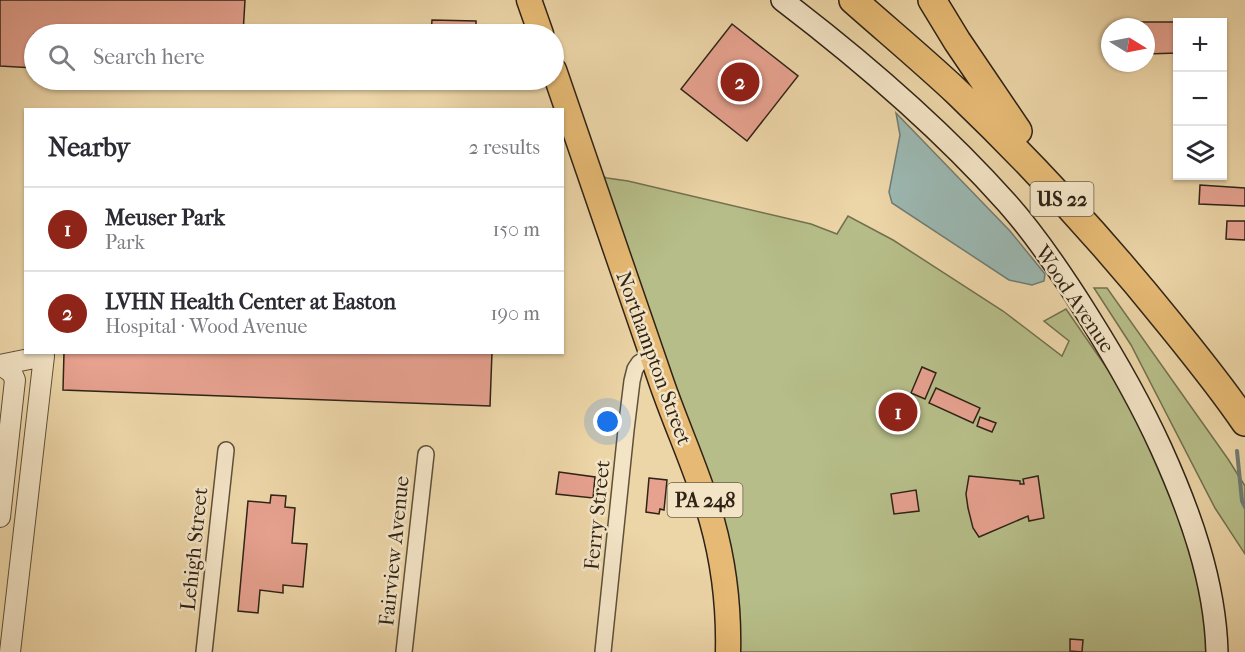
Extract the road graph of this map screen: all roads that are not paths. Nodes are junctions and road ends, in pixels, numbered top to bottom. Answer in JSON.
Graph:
{"nodes":[{"id":1,"x":782,"y":0,"type":"edge"},
{"id":2,"x":853,"y":0,"type":"edge"},
{"id":3,"x":875,"y":0,"type":"edge"},
{"id":4,"x":932,"y":0,"type":"edge"},
{"id":5,"x":528,"y":2,"type":"edge"},
{"id":6,"x":537,"y":24,"type":"edge"},
{"id":7,"x":561,"y":90,"type":"edge"},
{"id":8,"x":1018,"y":131,"type":"junction"},
{"id":9,"x":652,"y":355,"type":"junction"},
{"id":10,"x":1,"y":365,"type":"edge"},
{"id":11,"x":1245,"y":398,"type":"edge"},
{"id":12,"x":1245,"y":422,"type":"edge"},
{"id":13,"x":226,"y":450,"type":"dead end"},
{"id":14,"x":426,"y":454,"type":"dead end"},
{"id":15,"x":0,"y":517,"type":"edge"},
{"id":16,"x":10,"y":652,"type":"edge"},
{"id":17,"x":204,"y":652,"type":"edge"},
{"id":18,"x":404,"y":652,"type":"edge"},
{"id":19,"x":603,"y":652,"type":"edge"},
{"id":20,"x":728,"y":652,"type":"edge"},
{"id":21,"x":1217,"y":652,"type":"edge"}],
"edges":[{"from":1,"to":21,"type":"main road","name":"Wood Avenue"},
{"from":2,"to":12,"type":"highway","number":"US 22"},
{"from":3,"to":8,"type":"highway","number":"US 22"},
{"from":4,"to":8,"type":"highway"},
{"from":5,"to":6,"type":"main road"},
{"from":7,"to":9,"type":"main road","name":"Northampton Street","number":"PA 248"},
{"from":8,"to":11,"type":"highway","number":"US 22"},
{"from":9,"to":19,"type":"street","name":"Ferry Street"},
{"from":9,"to":20,"type":"main road","name":"Northampton Street","number":"PA 248"},
{"from":10,"to":15,"type":"street"},
{"from":10,"to":16,"type":"street"},
{"from":13,"to":17,"type":"street","name":"Lehigh Street"},
{"from":14,"to":18,"type":"street","name":"Fairview Avenue"}]}
